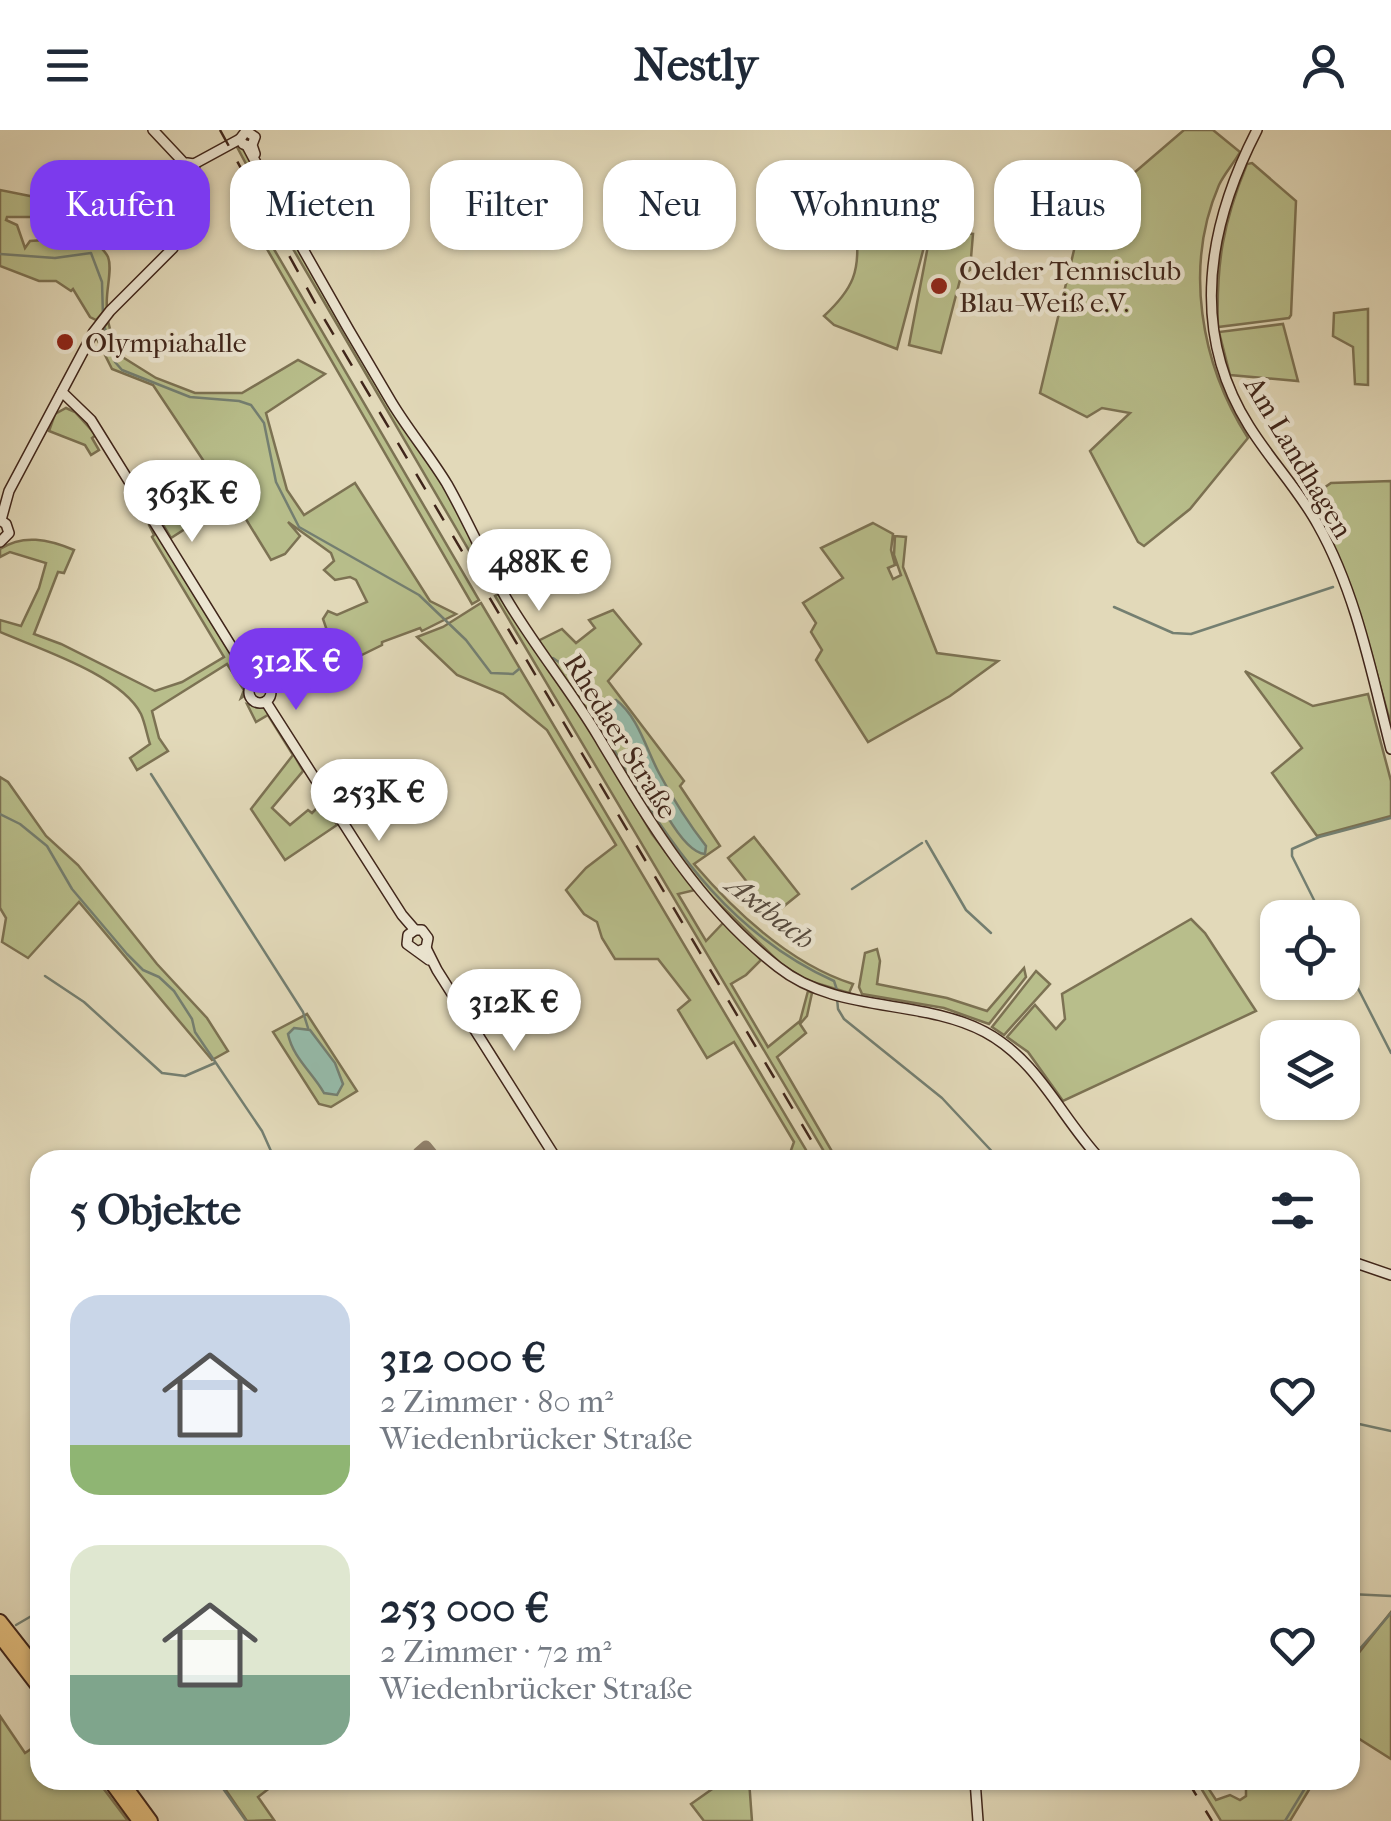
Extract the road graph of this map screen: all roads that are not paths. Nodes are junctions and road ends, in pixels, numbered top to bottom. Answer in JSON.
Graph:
{"nodes":[{"id":1,"x":153,"y":130,"type":"edge"},
{"id":2,"x":1257,"y":130,"type":"edge"},
{"id":3,"x":250,"y":138,"type":"edge"},
{"id":4,"x":181,"y":160,"type":"edge"},
{"id":5,"x":203,"y":160,"type":"edge"},
{"id":6,"x":172,"y":250,"type":"edge"},
{"id":7,"x":60,"y":395,"type":"junction"},
{"id":8,"x":1,"y":520,"type":"edge"},
{"id":9,"x":0,"y":542,"type":"edge"},
{"id":10,"x":1391,"y":749,"type":"edge"},
{"id":11,"x":412,"y":932,"type":"junction"},
{"id":12,"x":422,"y":949,"type":"junction"},
{"id":13,"x":551,"y":1150,"type":"edge"},
{"id":14,"x":1093,"y":1150,"type":"edge"},
{"id":15,"x":1360,"y":1264,"type":"edge"},
{"id":16,"x":1391,"y":1275,"type":"edge"},
{"id":17,"x":0,"y":1620,"type":"edge"},
{"id":18,"x":0,"y":1637,"type":"edge"},
{"id":19,"x":30,"y":1659,"type":"edge"},
{"id":20,"x":30,"y":1676,"type":"edge"},
{"id":21,"x":116,"y":1790,"type":"edge"},
{"id":22,"x":129,"y":1790,"type":"edge"},
{"id":23,"x":976,"y":1790,"type":"edge"},
{"id":24,"x":139,"y":1821,"type":"edge"},
{"id":25,"x":151,"y":1821,"type":"edge"},
{"id":26,"x":978,"y":1821,"type":"edge"}],
"edges":[{"from":1,"to":4,"type":"street"},
{"from":2,"to":10,"type":"street","name":"Am Landhagen"},
{"from":3,"to":5,"type":"street"},
{"from":3,"to":14,"type":"street","name":"Rhedaer Straße"},
{"from":6,"to":7,"type":"street"},
{"from":7,"to":8,"type":"street"},
{"from":7,"to":11,"type":"street"},
{"from":8,"to":9,"type":"street"},
{"from":11,"to":12,"type":"street"},
{"from":11,"to":12,"type":"street"},
{"from":12,"to":13,"type":"street"},
{"from":15,"to":16,"type":"street"},
{"from":17,"to":19,"type":"highway"},
{"from":18,"to":20,"type":"highway"},
{"from":21,"to":24,"type":"highway"},
{"from":22,"to":25,"type":"highway"},
{"from":23,"to":26,"type":"street"}]}
